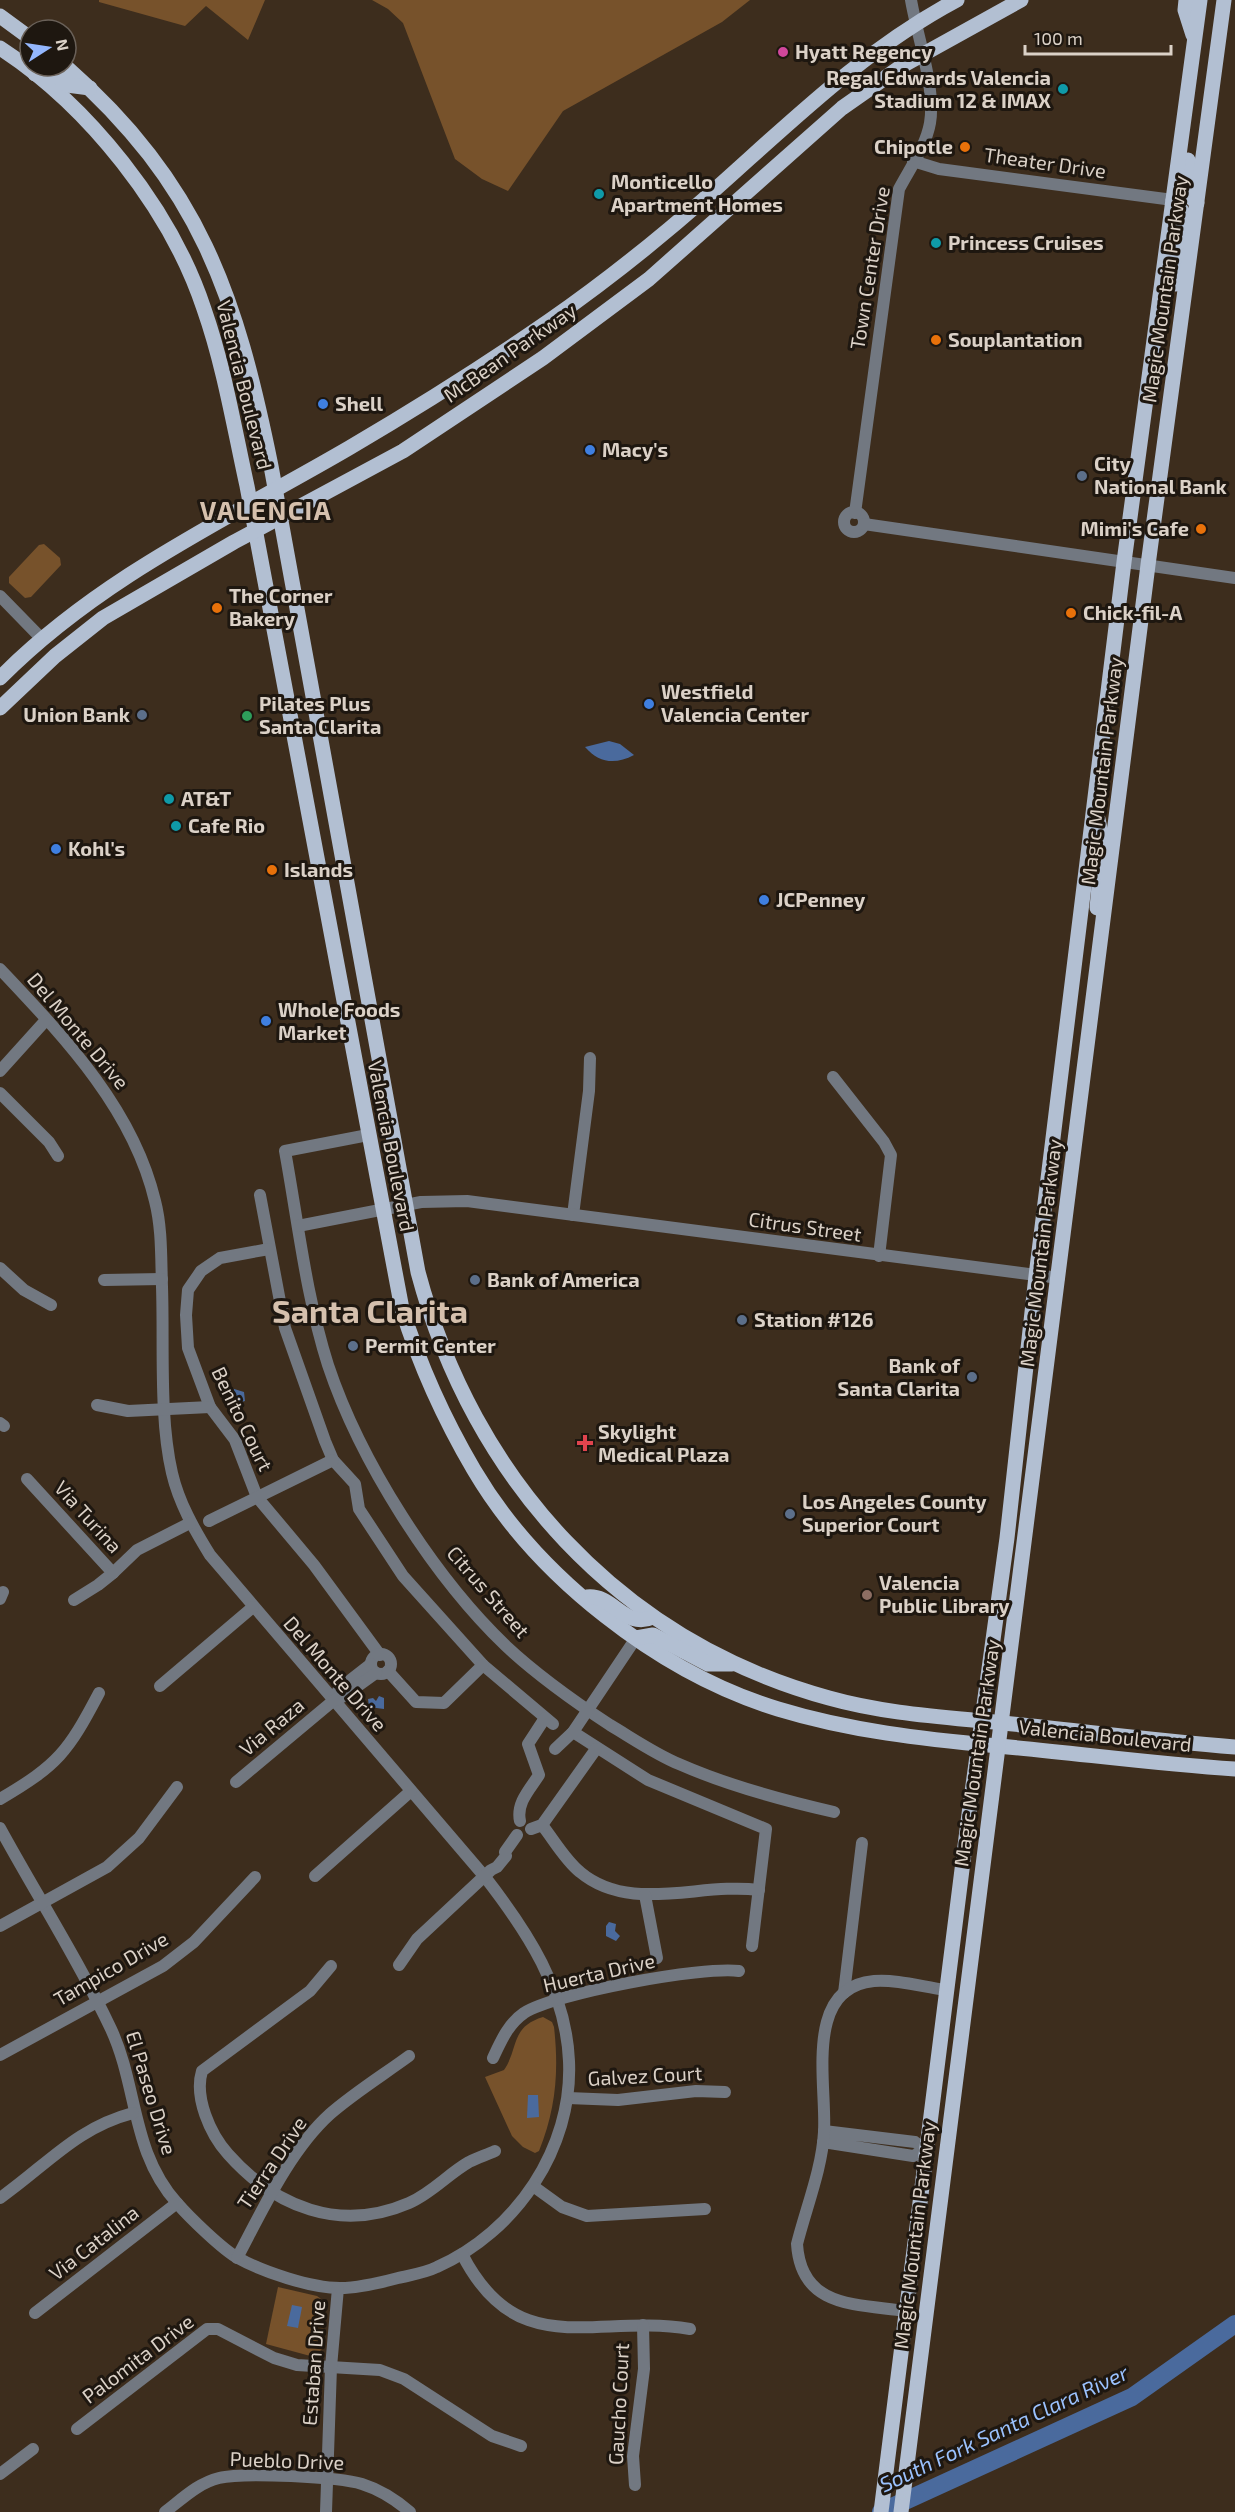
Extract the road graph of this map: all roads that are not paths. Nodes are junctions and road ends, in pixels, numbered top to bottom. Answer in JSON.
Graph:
{"nodes":[{"id":1,"x":911,"y":0,"type":"edge"},
{"id":2,"x":957,"y":0,"type":"edge"},
{"id":3,"x":1021,"y":0,"type":"edge"},
{"id":4,"x":1186,"y":0,"type":"edge"},
{"id":5,"x":1200,"y":0,"type":"edge"},
{"id":6,"x":1224,"y":0,"type":"edge"},
{"id":7,"x":0,"y":16,"type":"edge"},
{"id":8,"x":915,"y":24,"type":"junction"},
{"id":9,"x":18,"y":29,"type":"edge"},
{"id":10,"x":1195,"y":39,"type":"junction"},
{"id":11,"x":0,"y":48,"type":"edge"},
{"id":12,"x":922,"y":54,"type":"junction"},
{"id":13,"x":18,"y":61,"type":"edge"},
{"id":14,"x":78,"y":77,"type":"edge"},
{"id":15,"x":39,"y":78,"type":"edge"},
{"id":16,"x":59,"y":78,"type":"edge"},
{"id":17,"x":90,"y":88,"type":"junction"},
{"id":18,"x":1188,"y":88,"type":"junction"},
{"id":19,"x":913,"y":161,"type":"junction"},
{"id":20,"x":1173,"y":200,"type":"junction"},
{"id":21,"x":1197,"y":203,"type":"junction"},
{"id":22,"x":1184,"y":303,"type":"junction"},
{"id":23,"x":275,"y":488,"type":"junction"},
{"id":24,"x":250,"y":502,"type":"junction"},
{"id":25,"x":855,"y":513,"type":"junction"},
{"id":26,"x":280,"y":518,"type":"junction"},
{"id":27,"x":864,"y":524,"type":"junction"},
{"id":28,"x":255,"y":531,"type":"junction"},
{"id":29,"x":1124,"y":561,"type":"junction"},
{"id":30,"x":1148,"y":565,"type":"junction"},
{"id":31,"x":1235,"y":578,"type":"edge"},
{"id":32,"x":0,"y":596,"type":"edge"},
{"id":33,"x":42,"y":639,"type":"junction"},
{"id":34,"x":0,"y":678,"type":"edge"},
{"id":35,"x":0,"y":708,"type":"edge"},
{"id":36,"x":1096,"y":804,"type":"junction"},
{"id":37,"x":1106,"y":915,"type":"junction"},
{"id":38,"x":0,"y":969,"type":"edge"},
{"id":39,"x":46,"y":1020,"type":"junction"},
{"id":40,"x":590,"y":1059,"type":"dead end"},
{"id":41,"x":0,"y":1071,"type":"edge"},
{"id":42,"x":833,"y":1077,"type":"dead end"},
{"id":43,"x":0,"y":1093,"type":"edge"},
{"id":44,"x":368,"y":1135,"type":"junction"},
{"id":45,"x":58,"y":1156,"type":"dead end"},
{"id":46,"x":260,"y":1195,"type":"dead end"},
{"id":47,"x":405,"y":1205,"type":"junction"},
{"id":48,"x":382,"y":1210,"type":"junction"},
{"id":49,"x":573,"y":1215,"type":"junction"},
{"id":50,"x":298,"y":1226,"type":"junction"},
{"id":51,"x":269,"y":1249,"type":"junction"},
{"id":52,"x":879,"y":1256,"type":"junction"},
{"id":53,"x":0,"y":1268,"type":"edge"},
{"id":54,"x":1036,"y":1276,"type":"junction"},
{"id":55,"x":1059,"y":1278,"type":"junction"},
{"id":56,"x":162,"y":1279,"type":"junction"},
{"id":57,"x":104,"y":1280,"type":"dead end"},
{"id":58,"x":51,"y":1305,"type":"dead end"},
{"id":59,"x":412,"y":1339,"type":"junction"},
{"id":60,"x":97,"y":1405,"type":"dead end"},
{"id":61,"x":210,"y":1407,"type":"junction"},
{"id":62,"x":166,"y":1411,"type":"junction"},
{"id":63,"x":473,"y":1415,"type":"junction"},
{"id":64,"x":333,"y":1460,"type":"junction"},
{"id":65,"x":27,"y":1479,"type":"dead end"},
{"id":66,"x":257,"y":1497,"type":"junction"},
{"id":67,"x":209,"y":1521,"type":"dead end"},
{"id":68,"x":190,"y":1523,"type":"junction"},
{"id":69,"x":113,"y":1573,"type":"junction"},
{"id":70,"x":584,"y":1597,"type":"junction"},
{"id":71,"x":74,"y":1600,"type":"dead end"},
{"id":72,"x":253,"y":1607,"type":"junction"},
{"id":73,"x":653,"y":1617,"type":"junction"},
{"id":74,"x":636,"y":1638,"type":"junction"},
{"id":75,"x":735,"y":1664,"type":"junction"},
{"id":76,"x":483,"y":1665,"type":"junction"},
{"id":77,"x":379,"y":1666,"type":"junction"},
{"id":78,"x":160,"y":1686,"type":"dead end"},
{"id":79,"x":99,"y":1693,"type":"dead end"},
{"id":80,"x":333,"y":1701,"type":"junction"},
{"id":81,"x":588,"y":1710,"type":"junction"},
{"id":82,"x":984,"y":1722,"type":"junction"},
{"id":83,"x":1003,"y":1723,"type":"junction"},
{"id":84,"x":573,"y":1732,"type":"junction"},
{"id":85,"x":978,"y":1744,"type":"junction"},
{"id":86,"x":997,"y":1746,"type":"junction"},
{"id":87,"x":1235,"y":1747,"type":"edge"},
{"id":88,"x":555,"y":1749,"type":"dead end"},
{"id":89,"x":596,"y":1749,"type":"junction"},
{"id":90,"x":1235,"y":1769,"type":"edge"},
{"id":91,"x":236,"y":1782,"type":"dead end"},
{"id":92,"x":177,"y":1787,"type":"dead end"},
{"id":93,"x":411,"y":1791,"type":"junction"},
{"id":94,"x":0,"y":1799,"type":"edge"},
{"id":95,"x":834,"y":1812,"type":"dead end"},
{"id":96,"x":520,"y":1821,"type":"junction"},
{"id":97,"x":537,"y":1827,"type":"junction"},
{"id":98,"x":0,"y":1828,"type":"edge"},
{"id":99,"x":517,"y":1834,"type":"junction"},
{"id":100,"x":862,"y":1843,"type":"dead end"},
{"id":101,"x":489,"y":1872,"type":"junction"},
{"id":102,"x":315,"y":1876,"type":"dead end"},
{"id":103,"x":255,"y":1877,"type":"dead end"},
{"id":104,"x":759,"y":1890,"type":"junction"},
{"id":105,"x":645,"y":1895,"type":"junction"},
{"id":106,"x":41,"y":1903,"type":"junction"},
{"id":107,"x":0,"y":1926,"type":"edge"},
{"id":108,"x":752,"y":1947,"type":"dead end"},
{"id":109,"x":657,"y":1958,"type":"dead end"},
{"id":110,"x":399,"y":1965,"type":"dead end"},
{"id":111,"x":331,"y":1966,"type":"dead end"},
{"id":112,"x":739,"y":1971,"type":"dead end"},
{"id":113,"x":946,"y":1990,"type":"junction"},
{"id":114,"x":844,"y":1993,"type":"junction"},
{"id":115,"x":558,"y":2000,"type":"junction"},
{"id":116,"x":96,"y":2001,"type":"junction"},
{"id":117,"x":0,"y":2055,"type":"edge"},
{"id":118,"x":409,"y":2056,"type":"dead end"},
{"id":119,"x":493,"y":2058,"type":"dead end"},
{"id":120,"x":725,"y":2092,"type":"dead end"},
{"id":121,"x":568,"y":2098,"type":"junction"},
{"id":122,"x":133,"y":2113,"type":"junction"},
{"id":123,"x":824,"y":2137,"type":"junction"},
{"id":124,"x":926,"y":2150,"type":"junction"},
{"id":125,"x":495,"y":2151,"type":"dead end"},
{"id":126,"x":533,"y":2186,"type":"junction"},
{"id":127,"x":272,"y":2193,"type":"junction"},
{"id":128,"x":0,"y":2199,"type":"edge"},
{"id":129,"x":177,"y":2203,"type":"junction"},
{"id":130,"x":705,"y":2210,"type":"dead end"},
{"id":131,"x":462,"y":2254,"type":"junction"},
{"id":132,"x":237,"y":2258,"type":"junction"},
{"id":133,"x":338,"y":2288,"type":"junction"},
{"id":134,"x":905,"y":2311,"type":"junction"},
{"id":135,"x":35,"y":2313,"type":"dead end"},
{"id":136,"x":643,"y":2325,"type":"junction"},
{"id":137,"x":690,"y":2329,"type":"dead end"},
{"id":138,"x":331,"y":2367,"type":"junction"},
{"id":139,"x":77,"y":2429,"type":"dead end"},
{"id":140,"x":521,"y":2446,"type":"dead end"},
{"id":141,"x":33,"y":2449,"type":"dead end"},
{"id":142,"x":0,"y":2474,"type":"edge"},
{"id":143,"x":328,"y":2480,"type":"junction"},
{"id":144,"x":635,"y":2485,"type":"dead end"},
{"id":145,"x":165,"y":2512,"type":"edge"},
{"id":146,"x":326,"y":2512,"type":"edge"},
{"id":147,"x":410,"y":2512,"type":"edge"},
{"id":148,"x":881,"y":2512,"type":"edge"},
{"id":149,"x":901,"y":2512,"type":"edge"}],
"edges":[{"from":1,"to":8,"type":"street","name":"Town Center Drive"},
{"from":2,"to":8,"type":"main road","name":"McBean Parkway"},
{"from":3,"to":12,"type":"main road","name":"McBean Parkway"},
{"from":4,"to":10,"type":"main road"},
{"from":5,"to":10,"type":"main road","name":"Magic Mountain Parkway"},
{"from":6,"to":21,"type":"main road","name":"Magic Mountain Parkway"},
{"from":7,"to":9,"type":"main road"},
{"from":8,"to":12,"type":"street","name":"Town Center Drive"},
{"from":8,"to":23,"type":"main road","name":"McBean Parkway"},
{"from":10,"to":18,"type":"main road","name":"Magic Mountain Parkway"},
{"from":11,"to":13,"type":"main road","name":"Valencia Boulevard"},
{"from":12,"to":19,"type":"street","name":"Town Center Drive"},
{"from":12,"to":26,"type":"main road","name":"McBean Parkway"},
{"from":14,"to":17,"type":"main road","name":"Valencia Boulevard"},
{"from":15,"to":24,"type":"main road","name":"Valencia Boulevard"},
{"from":16,"to":17,"type":"main road"},
{"from":17,"to":23,"type":"main road","name":"Valencia Boulevard"},
{"from":18,"to":20,"type":"main road","name":"Magic Mountain Parkway"},
{"from":18,"to":21,"type":"main road"},
{"from":19,"to":20,"type":"street","name":"Theater Drive"},
{"from":19,"to":25,"type":"street","name":"Town Center Drive"},
{"from":20,"to":22,"type":"main road"},
{"from":20,"to":29,"type":"main road","name":"Magic Mountain Parkway"},
{"from":21,"to":22,"type":"main road","name":"Magic Mountain Parkway"},
{"from":22,"to":30,"type":"main road","name":"Magic Mountain Parkway"},
{"from":23,"to":24,"type":"main road","name":"McBean Parkway"},
{"from":23,"to":26,"type":"main road","name":"Valencia Boulevard"},
{"from":24,"to":28,"type":"main road","name":"Valencia Boulevard"},
{"from":24,"to":33,"type":"main road","name":"McBean Parkway"},
{"from":25,"to":27,"type":"street"},
{"from":25,"to":27,"type":"street"},
{"from":26,"to":28,"type":"main road","name":"McBean Parkway"},
{"from":26,"to":47,"type":"main road","name":"Valencia Boulevard"},
{"from":27,"to":29,"type":"street"},
{"from":28,"to":35,"type":"main road","name":"McBean Parkway"},
{"from":28,"to":44,"type":"main road","name":"Valencia Boulevard"},
{"from":29,"to":30,"type":"street"},
{"from":29,"to":36,"type":"main road","name":"Magic Mountain Parkway"},
{"from":30,"to":31,"type":"street"},
{"from":30,"to":37,"type":"main road","name":"Magic Mountain Parkway"},
{"from":32,"to":33,"type":"street"},
{"from":33,"to":34,"type":"main road","name":"McBean Parkway"},
{"from":36,"to":37,"type":"main road"},
{"from":36,"to":54,"type":"main road","name":"Magic Mountain Parkway"},
{"from":37,"to":55,"type":"main road","name":"Magic Mountain Parkway"},
{"from":38,"to":39,"type":"street","name":"Del Monte Drive"},
{"from":39,"to":41,"type":"street"},
{"from":39,"to":56,"type":"street","name":"Del Monte Drive"},
{"from":40,"to":49,"type":"street"},
{"from":42,"to":52,"type":"street"},
{"from":43,"to":45,"type":"street"},
{"from":44,"to":48,"type":"main road","name":"Valencia Boulevard"},
{"from":44,"to":50,"type":"street","name":"Citrus Street"},
{"from":46,"to":51,"type":"street"},
{"from":47,"to":48,"type":"street","name":"Citrus Street"},
{"from":47,"to":49,"type":"street","name":"Citrus Street"},
{"from":47,"to":63,"type":"main road","name":"Valencia Boulevard"},
{"from":48,"to":50,"type":"street","name":"Citrus Street"},
{"from":48,"to":59,"type":"main road","name":"Valencia Boulevard"},
{"from":49,"to":52,"type":"street","name":"Citrus Street"},
{"from":50,"to":81,"type":"street","name":"Citrus Street"},
{"from":51,"to":61,"type":"street","name":"Benito Court"},
{"from":51,"to":64,"type":"street"},
{"from":52,"to":54,"type":"street","name":"Citrus Street"},
{"from":53,"to":58,"type":"street"},
{"from":54,"to":55,"type":"street","name":"Citrus Street"},
{"from":54,"to":82,"type":"main road","name":"Magic Mountain Parkway"},
{"from":55,"to":83,"type":"main road","name":"Magic Mountain Parkway"},
{"from":56,"to":57,"type":"street"},
{"from":56,"to":62,"type":"street","name":"Del Monte Drive"},
{"from":59,"to":63,"type":"main road"},
{"from":59,"to":70,"type":"main road","name":"Valencia Boulevard"},
{"from":60,"to":62,"type":"street"},
{"from":61,"to":62,"type":"street"},
{"from":61,"to":66,"type":"street","name":"Benito Court"},
{"from":62,"to":68,"type":"street","name":"Del Monte Drive"},
{"from":63,"to":73,"type":"main road","name":"Valencia Boulevard"},
{"from":64,"to":66,"type":"street"},
{"from":64,"to":76,"type":"street"},
{"from":65,"to":69,"type":"street","name":"Via Turina"},
{"from":66,"to":67,"type":"street"},
{"from":66,"to":77,"type":"street","name":"Benito Court"},
{"from":68,"to":69,"type":"street"},
{"from":68,"to":72,"type":"street","name":"Del Monte Drive"},
{"from":69,"to":71,"type":"street","name":"Via Turina"},
{"from":70,"to":73,"type":"main road"},
{"from":70,"to":74,"type":"main road","name":"Valencia Boulevard"},
{"from":72,"to":78,"type":"street"},
{"from":72,"to":80,"type":"street","name":"Del Monte Drive"},
{"from":73,"to":75,"type":"main road","name":"Valencia Boulevard"},
{"from":74,"to":75,"type":"main road"},
{"from":74,"to":81,"type":"street"},
{"from":74,"to":85,"type":"main road","name":"Valencia Boulevard"},
{"from":75,"to":82,"type":"main road","name":"Valencia Boulevard"},
{"from":76,"to":77,"type":"street","name":"Benito Court"},
{"from":76,"to":96,"type":"street"},
{"from":77,"to":80,"type":"street","name":"Via Raza"},
{"from":79,"to":94,"type":"street"},
{"from":80,"to":91,"type":"street","name":"Via Raza"},
{"from":80,"to":93,"type":"street","name":"Del Monte Drive"},
{"from":81,"to":84,"type":"street"},
{"from":81,"to":95,"type":"street","name":"Citrus Street"},
{"from":82,"to":83,"type":"main road","name":"Valencia Boulevard"},
{"from":82,"to":85,"type":"main road","name":"Magic Mountain Parkway"},
{"from":83,"to":86,"type":"main road","name":"Magic Mountain Parkway"},
{"from":83,"to":87,"type":"main road","name":"Valencia Boulevard"},
{"from":84,"to":88,"type":"street"},
{"from":84,"to":89,"type":"street"},
{"from":85,"to":86,"type":"main road","name":"Valencia Boulevard"},
{"from":85,"to":113,"type":"main road","name":"Magic Mountain Parkway"},
{"from":86,"to":90,"type":"main road","name":"Valencia Boulevard"},
{"from":86,"to":149,"type":"main road","name":"Magic Mountain Parkway"},
{"from":89,"to":97,"type":"street"},
{"from":89,"to":104,"type":"street"},
{"from":92,"to":106,"type":"street"},
{"from":93,"to":101,"type":"street","name":"Del Monte Drive"},
{"from":93,"to":102,"type":"street"},
{"from":96,"to":97,"type":"street"},
{"from":96,"to":99,"type":"street"},
{"from":97,"to":99,"type":"street"},
{"from":97,"to":105,"type":"street"},
{"from":98,"to":106,"type":"street","name":"El Paseo Drive"},
{"from":99,"to":101,"type":"street"},
{"from":100,"to":114,"type":"street"},
{"from":101,"to":110,"type":"street"},
{"from":101,"to":115,"type":"street","name":"Del Monte Drive"},
{"from":103,"to":116,"type":"street","name":"Tampico Drive"},
{"from":104,"to":105,"type":"street"},
{"from":104,"to":108,"type":"street"},
{"from":105,"to":109,"type":"street"},
{"from":106,"to":107,"type":"street"},
{"from":106,"to":116,"type":"street","name":"El Paseo Drive"},
{"from":111,"to":127,"type":"street"},
{"from":112,"to":115,"type":"street","name":"Huerta Drive"},
{"from":113,"to":114,"type":"street"},
{"from":113,"to":124,"type":"main road","name":"Magic Mountain Parkway"},
{"from":114,"to":123,"type":"street"},
{"from":115,"to":119,"type":"street","name":"Huerta Drive"},
{"from":115,"to":121,"type":"street","name":"Del Monte Drive"},
{"from":116,"to":117,"type":"street","name":"Tampico Drive"},
{"from":116,"to":122,"type":"street","name":"El Paseo Drive"},
{"from":118,"to":127,"type":"street","name":"Tierra Drive"},
{"from":120,"to":121,"type":"street","name":"Galvez Court"},
{"from":121,"to":126,"type":"street","name":"Del Monte Drive"},
{"from":122,"to":128,"type":"street"},
{"from":122,"to":129,"type":"street","name":"El Paseo Drive"},
{"from":123,"to":124,"type":"street"},
{"from":123,"to":134,"type":"street"},
{"from":124,"to":134,"type":"main road","name":"Magic Mountain Parkway"},
{"from":125,"to":127,"type":"street"},
{"from":126,"to":130,"type":"street"},
{"from":126,"to":131,"type":"street","name":"Del Monte Drive"},
{"from":127,"to":132,"type":"street","name":"Tierra Drive"},
{"from":129,"to":132,"type":"street","name":"El Paseo Drive"},
{"from":129,"to":135,"type":"street","name":"Via Catalina"},
{"from":131,"to":133,"type":"street","name":"Del Monte Drive"},
{"from":131,"to":136,"type":"street"},
{"from":132,"to":133,"type":"street","name":"El Paseo Drive"},
{"from":133,"to":138,"type":"street","name":"Estaban Drive"},
{"from":134,"to":148,"type":"main road","name":"Magic Mountain Parkway"},
{"from":136,"to":137,"type":"street"},
{"from":136,"to":144,"type":"street","name":"Gaucho Court"},
{"from":138,"to":139,"type":"street","name":"Palomita Drive"},
{"from":138,"to":140,"type":"street","name":"Palomita Drive"},
{"from":138,"to":143,"type":"street","name":"Estaban Drive"},
{"from":141,"to":142,"type":"street"},
{"from":143,"to":145,"type":"street","name":"Pueblo Drive"},
{"from":143,"to":146,"type":"street","name":"Estaban Drive"},
{"from":143,"to":147,"type":"street","name":"Pueblo Drive"}]}
